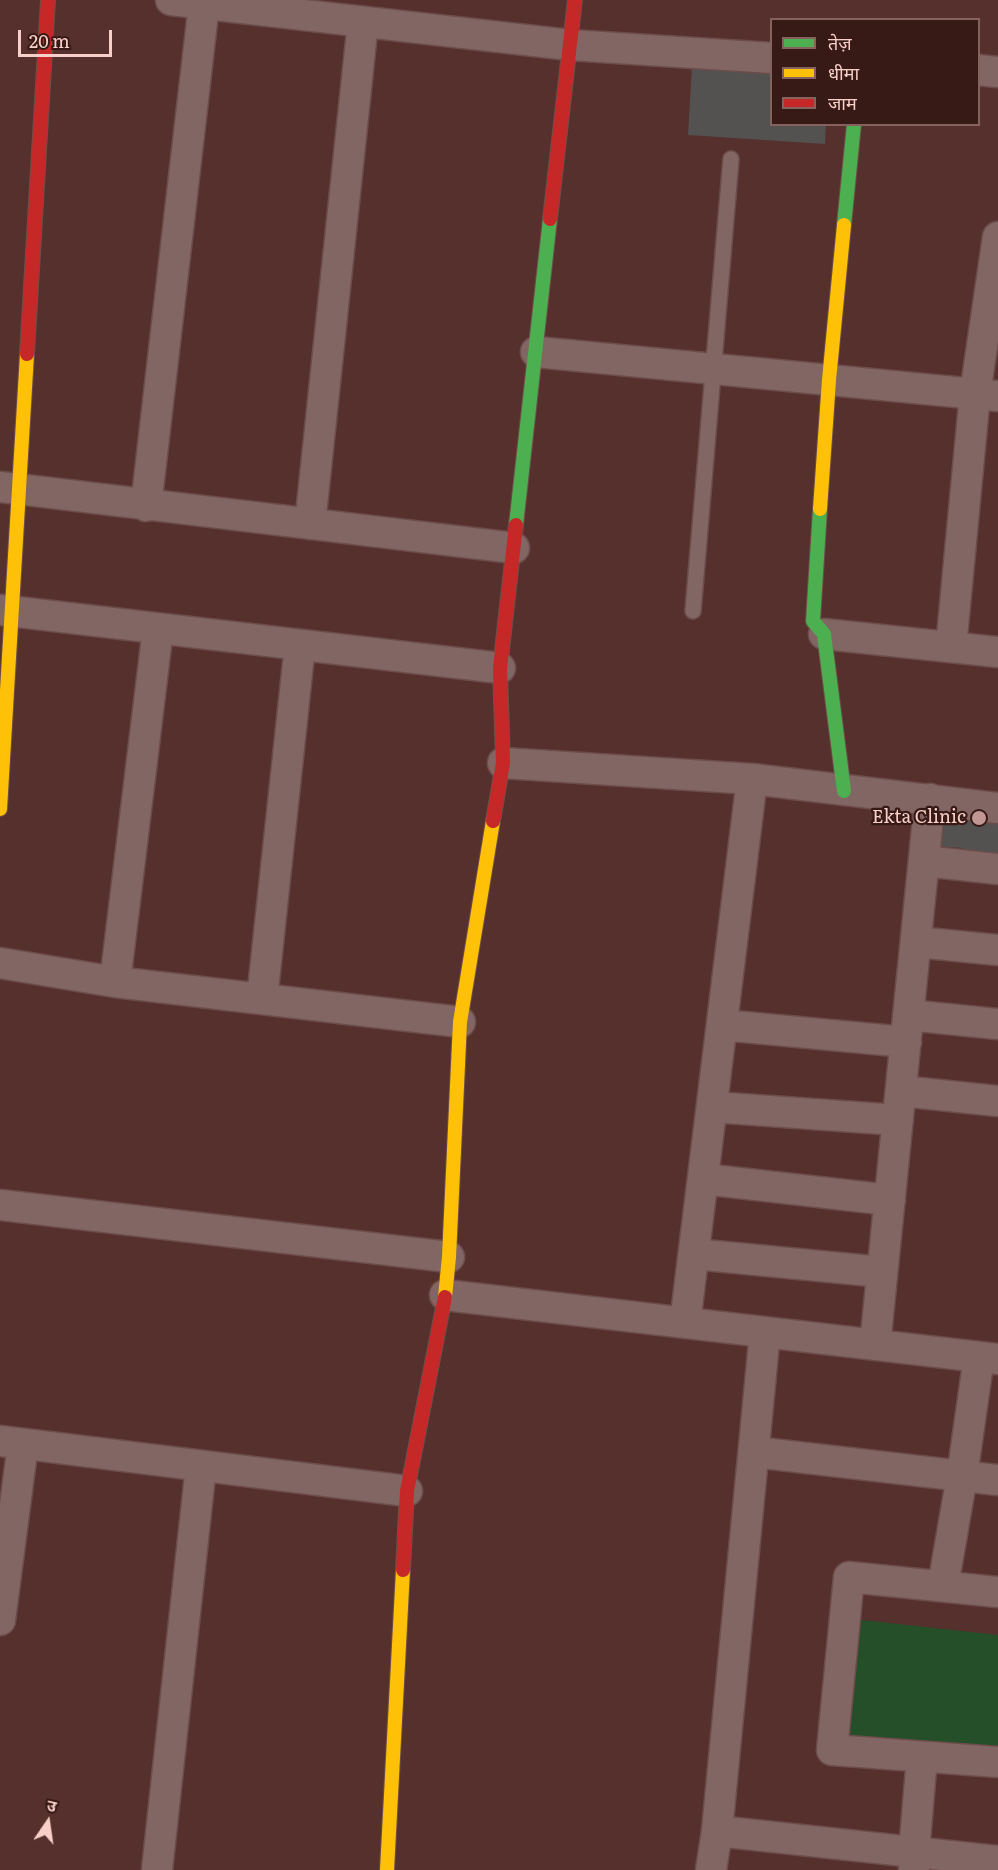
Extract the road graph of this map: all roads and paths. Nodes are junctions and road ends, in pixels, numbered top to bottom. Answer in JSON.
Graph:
{"nodes":[{"id":1,"x":48,"y":0,"type":"edge"},
{"id":2,"x":171,"y":0,"type":"edge"},
{"id":3,"x":575,"y":0,"type":"edge"},
{"id":4,"x":204,"y":4,"type":"junction"},
{"id":5,"x":363,"y":22,"type":"junction"},
{"id":6,"x":570,"y":45,"type":"junction"},
{"id":7,"x":770,"y":58,"type":"edge"},
{"id":8,"x":980,"y":70,"type":"edge"},
{"id":9,"x":998,"y":72,"type":"edge"},
{"id":10,"x":854,"y":126,"type":"edge"},
{"id":11,"x":731,"y":159,"type":"dead end"},
{"id":12,"x":998,"y":237,"type":"edge"},
{"id":13,"x":536,"y":352,"type":"junction"},
{"id":14,"x":713,"y":369,"type":"junction"},
{"id":15,"x":829,"y":380,"type":"junction"},
{"id":16,"x":987,"y":395,"type":"edge"},
{"id":17,"x":9,"y":488,"type":"edge"},
{"id":18,"x":146,"y":506,"type":"junction"},
{"id":19,"x":310,"y":524,"type":"junction"},
{"id":20,"x":513,"y":548,"type":"junction"},
{"id":21,"x":6,"y":610,"type":"edge"},
{"id":22,"x":693,"y":611,"type":"dead end"},
{"id":23,"x":158,"y":629,"type":"junction"},
{"id":24,"x":824,"y":634,"type":"junction"},
{"id":25,"x":300,"y":645,"type":"junction"},
{"id":26,"x":951,"y":648,"type":"junction"},
{"id":27,"x":998,"y":652,"type":"edge"},
{"id":28,"x":500,"y":668,"type":"junction"},
{"id":29,"x":503,"y":763,"type":"junction"},
{"id":30,"x":752,"y":779,"type":"junction"},
{"id":31,"x":844,"y":791,"type":"junction"},
{"id":32,"x":930,"y":799,"type":"junction"},
{"id":33,"x":998,"y":808,"type":"edge"},
{"id":34,"x":0,"y":809,"type":"edge"},
{"id":35,"x":924,"y":861,"type":"junction"},
{"id":36,"x":998,"y":870,"type":"edge"},
{"id":37,"x":916,"y":942,"type":"junction"},
{"id":38,"x":998,"y":950,"type":"edge"},
{"id":39,"x":0,"y":963,"type":"edge"},
{"id":40,"x":115,"y":982,"type":"junction"},
{"id":41,"x":262,"y":999,"type":"junction"},
{"id":42,"x":460,"y":1022,"type":"junction"},
{"id":43,"x":998,"y":1024,"type":"edge"},
{"id":44,"x":722,"y":1025,"type":"junction"},
{"id":45,"x":907,"y":1028,"type":"junction"},
{"id":46,"x":901,"y":1091,"type":"junction"},
{"id":47,"x":998,"y":1101,"type":"edge"},
{"id":48,"x":712,"y":1107,"type":"junction"},
{"id":49,"x":898,"y":1120,"type":"junction"},
{"id":50,"x":703,"y":1179,"type":"junction"},
{"id":51,"x":890,"y":1200,"type":"junction"},
{"id":52,"x":0,"y":1205,"type":"edge"},
{"id":53,"x":694,"y":1254,"type":"junction"},
{"id":54,"x":449,"y":1257,"type":"junction"},
{"id":55,"x":882,"y":1272,"type":"junction"},
{"id":56,"x":445,"y":1295,"type":"junction"},
{"id":57,"x":685,"y":1323,"type":"junction"},
{"id":58,"x":765,"y":1332,"type":"junction"},
{"id":59,"x":875,"y":1345,"type":"junction"},
{"id":60,"x":988,"y":1358,"type":"edge"},
{"id":61,"x":12,"y":1442,"type":"edge"},
{"id":62,"x":754,"y":1452,"type":"junction"},
{"id":63,"x":201,"y":1466,"type":"junction"},
{"id":64,"x":962,"y":1476,"type":"junction"},
{"id":65,"x":998,"y":1480,"type":"edge"},
{"id":66,"x":407,"y":1491,"type":"junction"},
{"id":67,"x":943,"y":1586,"type":"junction"},
{"id":68,"x":998,"y":1592,"type":"edge"},
{"id":69,"x":1,"y":1606,"type":"edge"},
{"id":70,"x":922,"y":1757,"type":"junction"},
{"id":71,"x":998,"y":1762,"type":"edge"},
{"id":72,"x":717,"y":1831,"type":"junction"},
{"id":73,"x":914,"y":1861,"type":"edge"},
{"id":74,"x":998,"y":1862,"type":"edge"},
{"id":75,"x":157,"y":1870,"type":"edge"},
{"id":76,"x":387,"y":1870,"type":"edge"},
{"id":77,"x":711,"y":1870,"type":"edge"}],
"edges":[{"from":1,"to":17,"type":"street"},
{"from":2,"to":4,"type":"street"},
{"from":3,"to":6,"type":"street"},
{"from":4,"to":5,"type":"street"},
{"from":4,"to":18,"type":"street"},
{"from":5,"to":6,"type":"street"},
{"from":5,"to":19,"type":"street"},
{"from":6,"to":7,"type":"street"},
{"from":6,"to":13,"type":"street"},
{"from":8,"to":9,"type":"street"},
{"from":10,"to":15,"type":"street"},
{"from":11,"to":14,"type":"lane"},
{"from":12,"to":16,"type":"street"},
{"from":13,"to":14,"type":"street"},
{"from":13,"to":20,"type":"street"},
{"from":14,"to":15,"type":"street"},
{"from":14,"to":22,"type":"lane"},
{"from":15,"to":16,"type":"street"},
{"from":15,"to":24,"type":"street"},
{"from":16,"to":26,"type":"street"},
{"from":17,"to":18,"type":"street"},
{"from":17,"to":21,"type":"street"},
{"from":18,"to":19,"type":"street"},
{"from":19,"to":20,"type":"street"},
{"from":20,"to":28,"type":"street"},
{"from":21,"to":23,"type":"street"},
{"from":21,"to":34,"type":"street"},
{"from":23,"to":25,"type":"street"},
{"from":23,"to":40,"type":"street"},
{"from":24,"to":26,"type":"street"},
{"from":24,"to":31,"type":"street"},
{"from":25,"to":28,"type":"street"},
{"from":25,"to":41,"type":"street"},
{"from":26,"to":27,"type":"street"},
{"from":28,"to":29,"type":"street"},
{"from":29,"to":30,"type":"street"},
{"from":29,"to":42,"type":"street"},
{"from":30,"to":31,"type":"street"},
{"from":30,"to":44,"type":"street"},
{"from":31,"to":32,"type":"street"},
{"from":32,"to":33,"type":"street"},
{"from":32,"to":35,"type":"street"},
{"from":35,"to":36,"type":"street"},
{"from":35,"to":37,"type":"street"},
{"from":37,"to":38,"type":"street"},
{"from":37,"to":45,"type":"street"},
{"from":39,"to":40,"type":"street"},
{"from":40,"to":41,"type":"street"},
{"from":41,"to":42,"type":"street"},
{"from":42,"to":54,"type":"street"},
{"from":43,"to":45,"type":"street"},
{"from":44,"to":45,"type":"street"},
{"from":44,"to":48,"type":"street"},
{"from":45,"to":46,"type":"street"},
{"from":46,"to":47,"type":"street"},
{"from":46,"to":49,"type":"street"},
{"from":48,"to":49,"type":"street"},
{"from":48,"to":50,"type":"street"},
{"from":49,"to":51,"type":"street"},
{"from":50,"to":51,"type":"street"},
{"from":50,"to":53,"type":"street"},
{"from":51,"to":55,"type":"street"},
{"from":52,"to":54,"type":"street"},
{"from":53,"to":55,"type":"street"},
{"from":53,"to":57,"type":"street"},
{"from":54,"to":56,"type":"street"},
{"from":55,"to":59,"type":"street"},
{"from":56,"to":57,"type":"street"},
{"from":56,"to":66,"type":"street"},
{"from":57,"to":58,"type":"street"},
{"from":58,"to":59,"type":"street"},
{"from":58,"to":62,"type":"street"},
{"from":59,"to":60,"type":"street"},
{"from":60,"to":64,"type":"street"},
{"from":61,"to":63,"type":"street"},
{"from":61,"to":69,"type":"street"},
{"from":62,"to":64,"type":"street"},
{"from":62,"to":72,"type":"street"},
{"from":63,"to":66,"type":"street"},
{"from":63,"to":75,"type":"street"},
{"from":64,"to":65,"type":"street"},
{"from":64,"to":67,"type":"street"},
{"from":66,"to":76,"type":"street"},
{"from":67,"to":68,"type":"street"},
{"from":67,"to":70,"type":"street"},
{"from":70,"to":71,"type":"street"},
{"from":70,"to":73,"type":"street"},
{"from":72,"to":73,"type":"street"},
{"from":72,"to":77,"type":"street"},
{"from":73,"to":74,"type":"street"}]}
